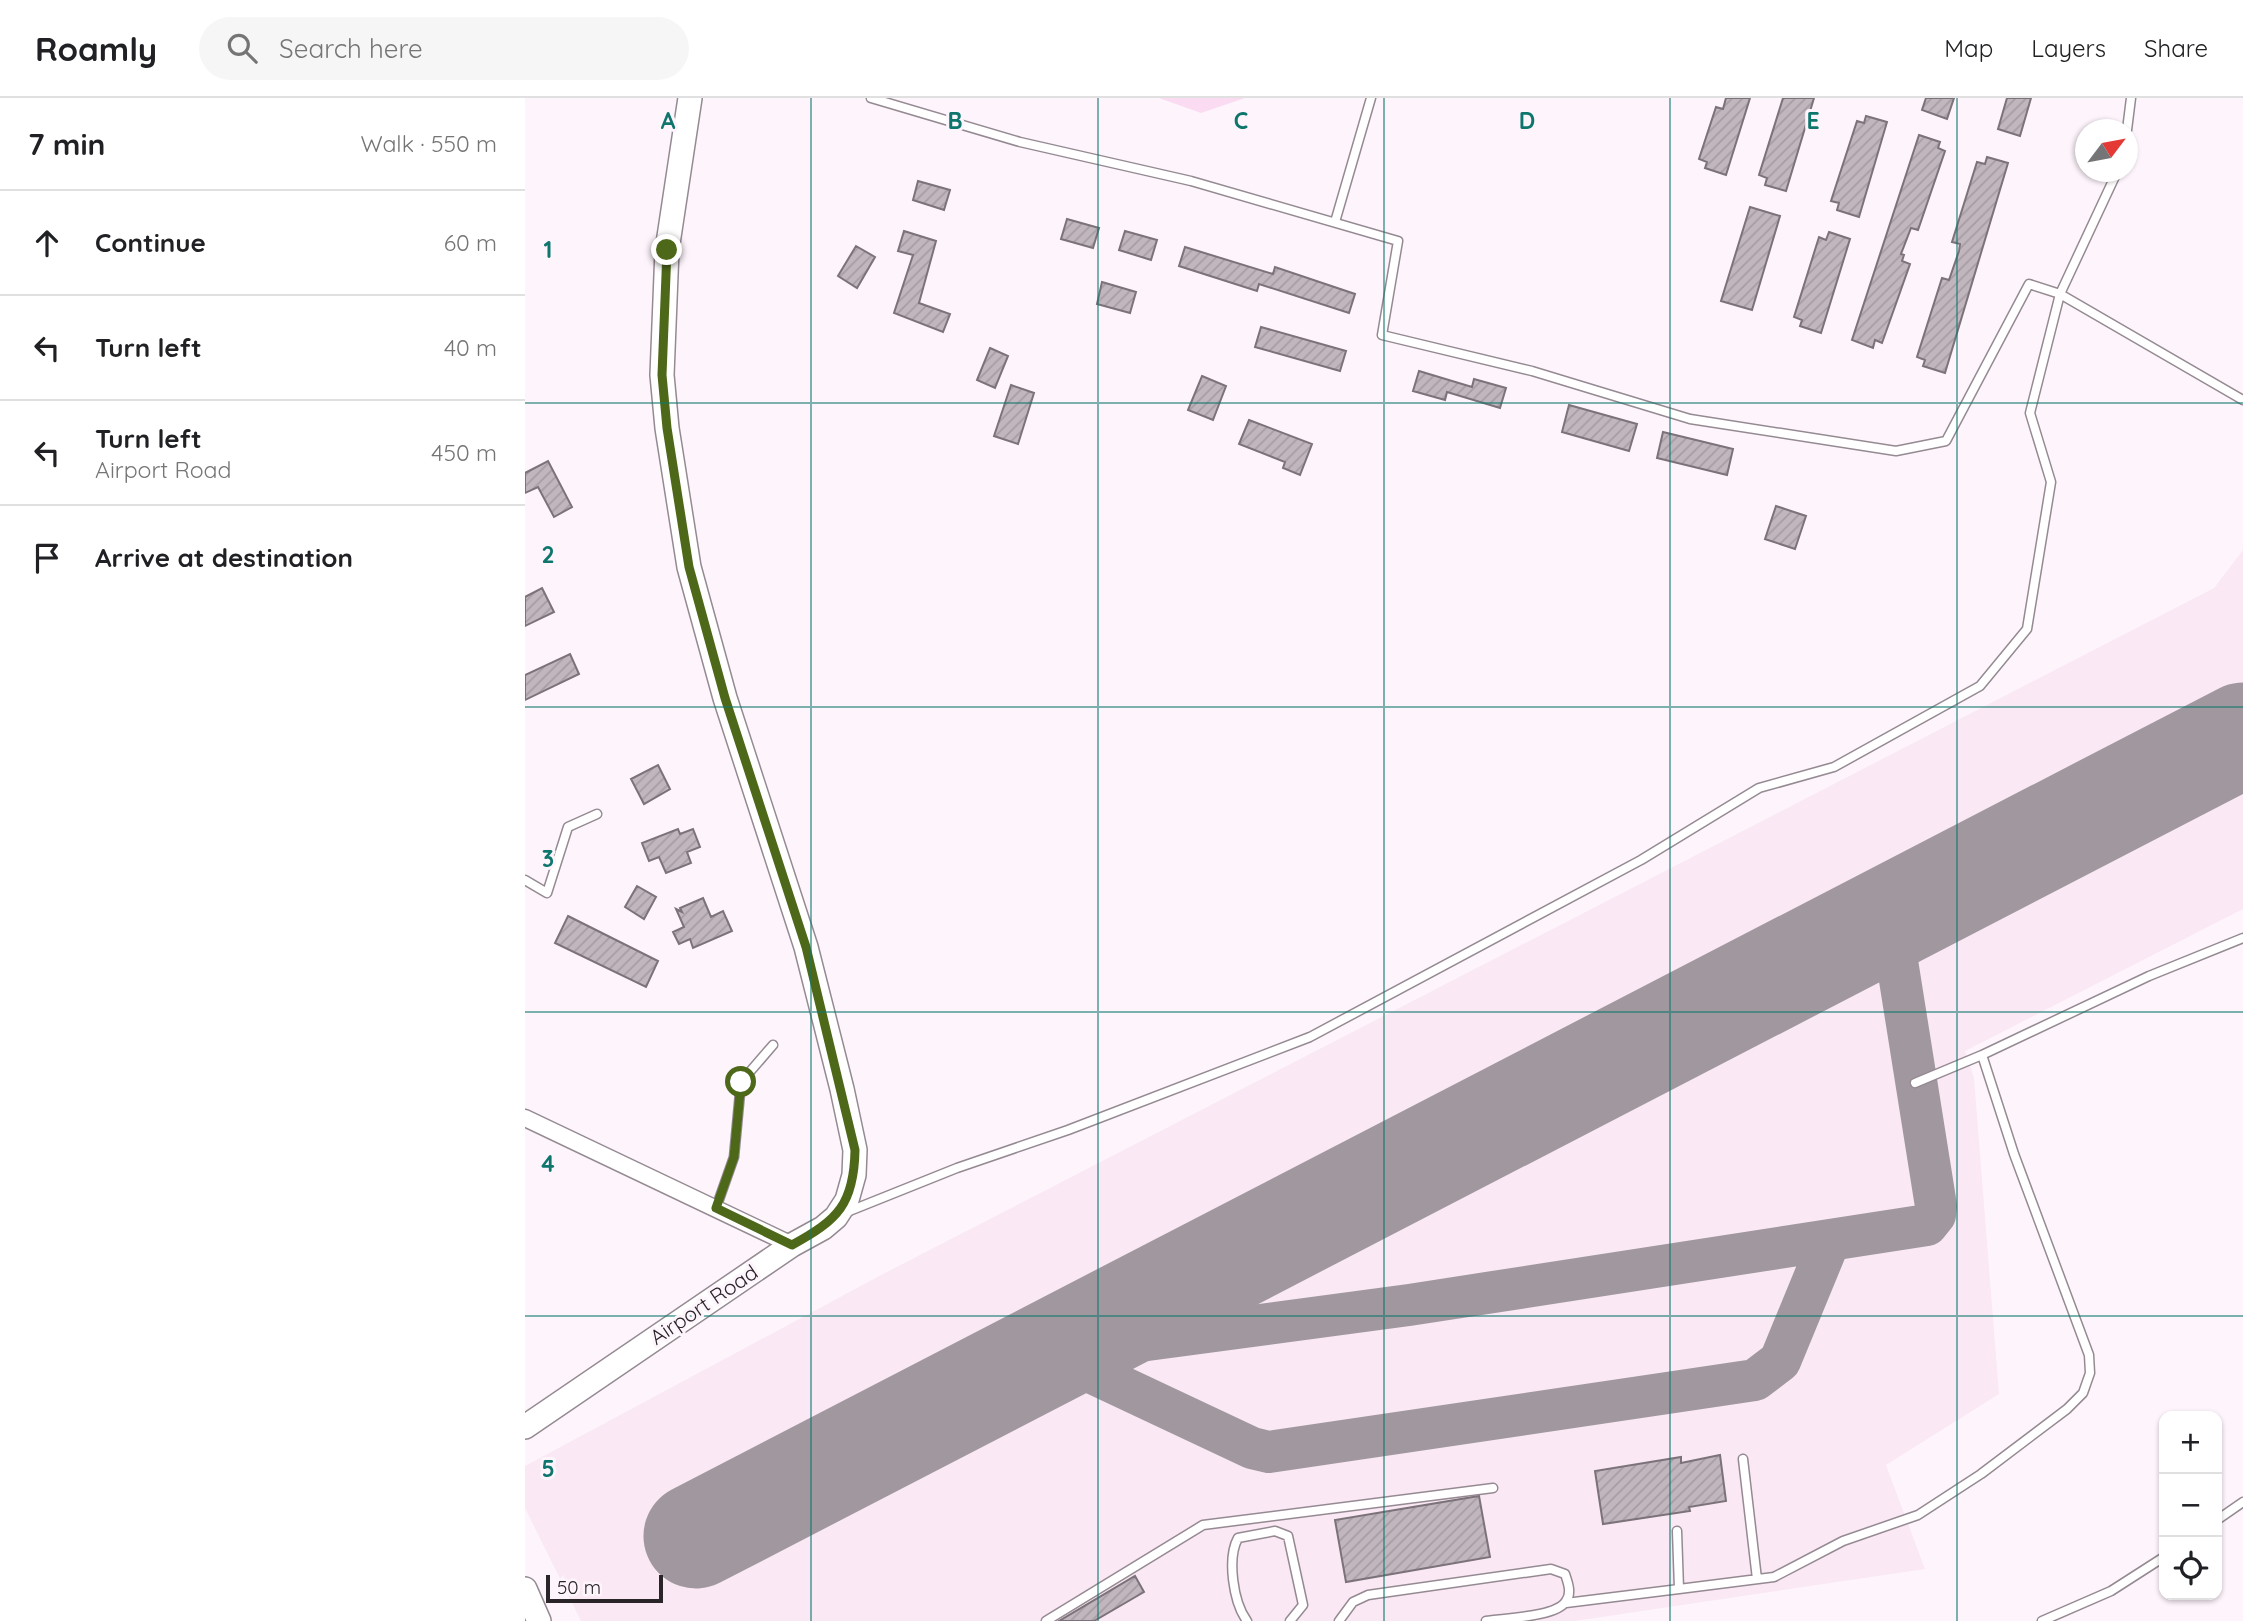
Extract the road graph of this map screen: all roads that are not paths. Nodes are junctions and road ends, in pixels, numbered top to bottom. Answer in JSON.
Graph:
{"nodes":[{"id":1,"x":690,"y":98,"type":"edge"},
{"id":2,"x":871,"y":98,"type":"edge"},
{"id":3,"x":1371,"y":98,"type":"edge"},
{"id":4,"x":2131,"y":98,"type":"edge"},
{"id":5,"x":2128,"y":119,"type":"edge"},
{"id":6,"x":2112,"y":182,"type":"edge"},
{"id":7,"x":1335,"y":222,"type":"junction"},
{"id":8,"x":2060,"y":295,"type":"junction"},
{"id":9,"x":2243,"y":400,"type":"edge"},
{"id":10,"x":597,"y":814,"type":"dead end"},
{"id":11,"x":525,"y":880,"type":"edge"},
{"id":12,"x":2243,"y":938,"type":"edge"},
{"id":13,"x":773,"y":1045,"type":"dead end"},
{"id":14,"x":1982,"y":1055,"type":"junction"},
{"id":15,"x":1915,"y":1083,"type":"dead end"},
{"id":16,"x":525,"y":1118,"type":"edge"},
{"id":17,"x":716,"y":1208,"type":"junction"},
{"id":18,"x":836,"y":1217,"type":"junction"},
{"id":19,"x":792,"y":1245,"type":"junction"},
{"id":20,"x":525,"y":1427,"type":"edge"},
{"id":21,"x":1743,"y":1459,"type":"dead end"},
{"id":22,"x":1493,"y":1488,"type":"dead end"},
{"id":23,"x":2243,"y":1502,"type":"edge"},
{"id":24,"x":2222,"y":1517,"type":"edge"},
{"id":25,"x":1677,"y":1531,"type":"dead end"},
{"id":26,"x":2159,"y":1560,"type":"edge"},
{"id":27,"x":1757,"y":1579,"type":"junction"},
{"id":28,"x":525,"y":1589,"type":"edge"},
{"id":29,"x":1679,"y":1589,"type":"junction"},
{"id":30,"x":1566,"y":1603,"type":"junction"},
{"id":31,"x":539,"y":1621,"type":"edge"},
{"id":32,"x":1046,"y":1621,"type":"edge"},
{"id":33,"x":1247,"y":1621,"type":"edge"},
{"id":34,"x":1290,"y":1621,"type":"edge"},
{"id":35,"x":1339,"y":1621,"type":"edge"},
{"id":36,"x":1486,"y":1621,"type":"edge"},
{"id":37,"x":2042,"y":1621,"type":"edge"}],
"edges":[{"from":1,"to":18,"type":"main road"},
{"from":2,"to":7,"type":"lane"},
{"from":3,"to":7,"type":"lane"},
{"from":4,"to":5,"type":"lane"},
{"from":6,"to":8,"type":"lane"},
{"from":7,"to":8,"type":"lane"},
{"from":8,"to":9,"type":"lane"},
{"from":8,"to":18,"type":"lane"},
{"from":10,"to":11,"type":"lane"},
{"from":12,"to":14,"type":"lane"},
{"from":13,"to":17,"type":"lane"},
{"from":14,"to":15,"type":"lane"},
{"from":14,"to":27,"type":"lane"},
{"from":16,"to":17,"type":"street"},
{"from":17,"to":19,"type":"street"},
{"from":18,"to":19,"type":"main road","name":"Airport Road"},
{"from":19,"to":20,"type":"main road","name":"Airport Road"},
{"from":21,"to":27,"type":"lane"},
{"from":22,"to":32,"type":"lane"},
{"from":23,"to":24,"type":"lane"},
{"from":25,"to":29,"type":"lane"},
{"from":26,"to":37,"type":"lane"},
{"from":27,"to":29,"type":"lane"},
{"from":28,"to":31,"type":"main road"},
{"from":29,"to":30,"type":"lane"},
{"from":30,"to":35,"type":"lane"},
{"from":30,"to":36,"type":"lane"},
{"from":33,"to":34,"type":"lane"}]}
